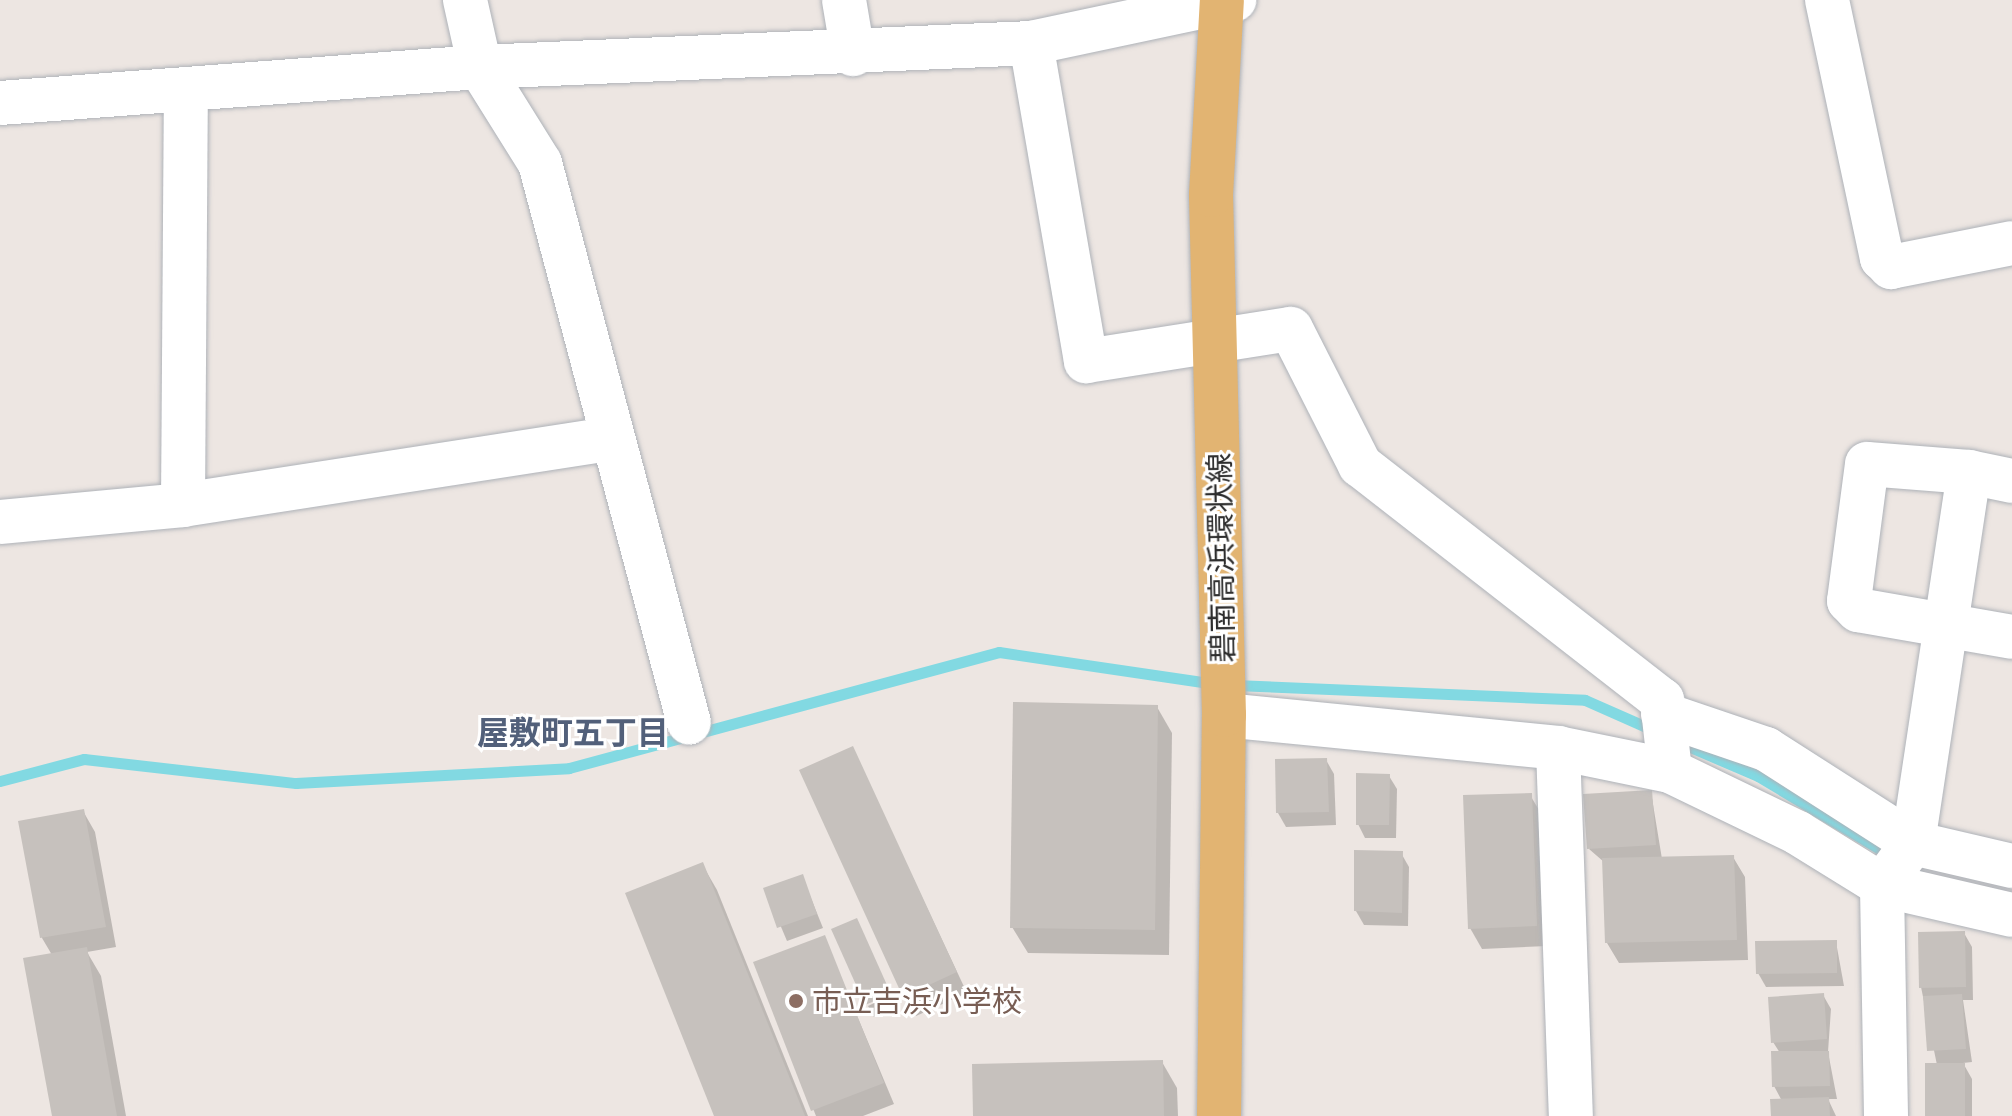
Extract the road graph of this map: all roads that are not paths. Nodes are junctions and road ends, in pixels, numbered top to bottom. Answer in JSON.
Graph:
{"nodes":[{"id":1,"x":465,"y":0,"type":"edge"},
{"id":2,"x":844,"y":0,"type":"edge"},
{"id":3,"x":1827,"y":0,"type":"edge"},
{"id":4,"x":1226,"y":1,"type":"edge"},
{"id":5,"x":1031,"y":43,"type":"junction"},
{"id":6,"x":853,"y":54,"type":"junction"},
{"id":7,"x":480,"y":67,"type":"junction"},
{"id":8,"x":186,"y":91,"type":"junction"},
{"id":9,"x":0,"y":103,"type":"edge"},
{"id":10,"x":2012,"y":243,"type":"edge"},
{"id":11,"x":1216,"y":342,"type":"junction"},
{"id":12,"x":608,"y":439,"type":"junction"},
{"id":13,"x":1969,"y":472,"type":"junction"},
{"id":14,"x":2012,"y":481,"type":"edge"},
{"id":15,"x":183,"y":505,"type":"junction"},
{"id":16,"x":0,"y":522,"type":"edge"},
{"id":17,"x":1946,"y":621,"type":"junction"},
{"id":18,"x":2012,"y":637,"type":"edge"},
{"id":19,"x":1224,"y":712,"type":"junction"},
{"id":20,"x":1663,"y":715,"type":"junction"},
{"id":21,"x":689,"y":723,"type":"dead end"},
{"id":22,"x":1558,"y":748,"type":"junction"},
{"id":23,"x":1670,"y":767,"type":"junction"},
{"id":24,"x":1912,"y":844,"type":"junction"},
{"id":25,"x":2012,"y":866,"type":"edge"},
{"id":26,"x":1883,"y":883,"type":"junction"},
{"id":27,"x":2012,"y":915,"type":"edge"},
{"id":28,"x":1219,"y":1116,"type":"edge"},
{"id":29,"x":1571,"y":1116,"type":"edge"},
{"id":30,"x":1886,"y":1116,"type":"edge"}],
"edges":[{"from":1,"to":7,"type":"street"},
{"from":2,"to":6,"type":"street"},
{"from":3,"to":10,"type":"street"},
{"from":4,"to":5,"type":"street"},
{"from":4,"to":11,"type":"main road","name":"碧南高浜環状線"},
{"from":5,"to":6,"type":"street"},
{"from":5,"to":11,"type":"street"},
{"from":6,"to":7,"type":"street"},
{"from":7,"to":8,"type":"street"},
{"from":7,"to":12,"type":"street"},
{"from":8,"to":9,"type":"street"},
{"from":8,"to":15,"type":"street"},
{"from":11,"to":19,"type":"main road","name":"碧南高浜環状線"},
{"from":11,"to":20,"type":"street"},
{"from":12,"to":15,"type":"street"},
{"from":12,"to":21,"type":"street"},
{"from":13,"to":14,"type":"street"},
{"from":13,"to":17,"type":"street"},
{"from":13,"to":17,"type":"street"},
{"from":15,"to":16,"type":"street"},
{"from":17,"to":18,"type":"street"},
{"from":17,"to":24,"type":"street"},
{"from":19,"to":22,"type":"street"},
{"from":19,"to":28,"type":"main road","name":"碧南高浜環状線"},
{"from":20,"to":23,"type":"street"},
{"from":20,"to":24,"type":"street"},
{"from":22,"to":23,"type":"street"},
{"from":22,"to":29,"type":"street"},
{"from":23,"to":26,"type":"street"},
{"from":24,"to":25,"type":"street"},
{"from":24,"to":26,"type":"street"},
{"from":26,"to":27,"type":"street"},
{"from":26,"to":30,"type":"street"}]}
